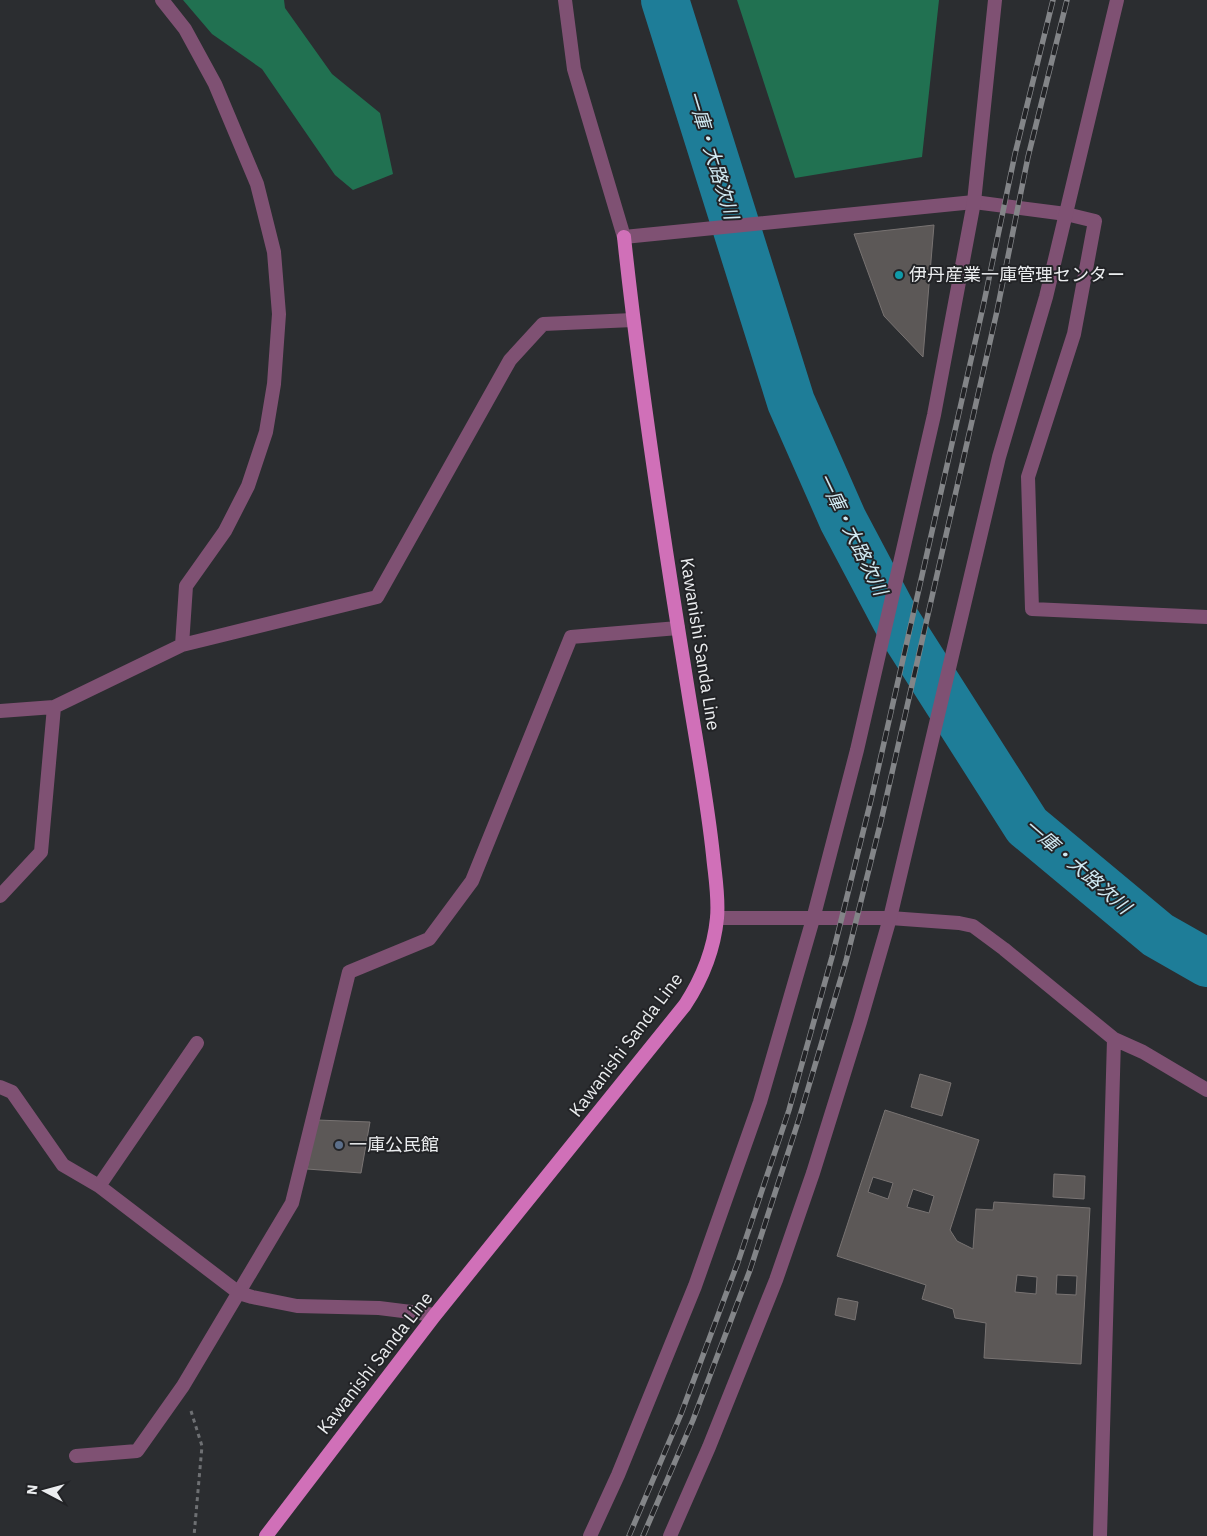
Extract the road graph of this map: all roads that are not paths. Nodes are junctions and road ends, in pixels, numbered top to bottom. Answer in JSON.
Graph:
{"nodes":[{"id":1,"x":162,"y":0,"type":"edge"},
{"id":2,"x":565,"y":0,"type":"edge"},
{"id":3,"x":995,"y":0,"type":"edge"},
{"id":4,"x":1117,"y":0,"type":"edge"},
{"id":5,"x":974,"y":202,"type":"junction"},
{"id":6,"x":1066,"y":214,"type":"junction"},
{"id":7,"x":624,"y":237,"type":"junction"},
{"id":8,"x":633,"y":320,"type":"junction"},
{"id":9,"x":1207,"y":617,"type":"edge"},
{"id":10,"x":678,"y":628,"type":"junction"},
{"id":11,"x":182,"y":645,"type":"junction"},
{"id":12,"x":54,"y":706,"type":"junction"},
{"id":13,"x":0,"y":711,"type":"edge"},
{"id":14,"x":0,"y":896,"type":"edge"},
{"id":15,"x":717,"y":918,"type":"junction"},
{"id":16,"x":890,"y":918,"type":"junction"},
{"id":17,"x":813,"y":919,"type":"junction"},
{"id":18,"x":1114,"y":1039,"type":"junction"},
{"id":19,"x":198,"y":1042,"type":"dead end"},
{"id":20,"x":0,"y":1087,"type":"edge"},
{"id":21,"x":1207,"y":1090,"type":"edge"},
{"id":22,"x":99,"y":1186,"type":"junction"},
{"id":23,"x":239,"y":1293,"type":"junction"},
{"id":24,"x":435,"y":1315,"type":"junction"},
{"id":25,"x":76,"y":1456,"type":"dead end"},
{"id":26,"x":266,"y":1536,"type":"edge"},
{"id":27,"x":590,"y":1536,"type":"edge"},
{"id":28,"x":670,"y":1536,"type":"edge"},
{"id":29,"x":1100,"y":1536,"type":"edge"}],
"edges":[{"from":1,"to":11,"type":"street"},
{"from":2,"to":7,"type":"street"},
{"from":3,"to":5,"type":"street"},
{"from":4,"to":6,"type":"street"},
{"from":5,"to":6,"type":"street"},
{"from":5,"to":7,"type":"street"},
{"from":5,"to":17,"type":"street"},
{"from":6,"to":9,"type":"street"},
{"from":6,"to":16,"type":"street"},
{"from":7,"to":8,"type":"main road","name":"Kawanishi Sanda Line"},
{"from":8,"to":10,"type":"main road","name":"Kawanishi Sanda Line"},
{"from":8,"to":11,"type":"street"},
{"from":10,"to":15,"type":"main road","name":"Kawanishi Sanda Line"},
{"from":10,"to":23,"type":"street"},
{"from":11,"to":12,"type":"street"},
{"from":12,"to":13,"type":"street"},
{"from":12,"to":14,"type":"street"},
{"from":15,"to":17,"type":"street"},
{"from":15,"to":24,"type":"main road","name":"Kawanishi Sanda Line"},
{"from":16,"to":17,"type":"street"},
{"from":16,"to":18,"type":"street"},
{"from":16,"to":28,"type":"street"},
{"from":17,"to":27,"type":"street"},
{"from":18,"to":21,"type":"street"},
{"from":18,"to":29,"type":"street"},
{"from":19,"to":22,"type":"street"},
{"from":20,"to":22,"type":"street"},
{"from":22,"to":23,"type":"street"},
{"from":23,"to":24,"type":"street"},
{"from":23,"to":25,"type":"street"},
{"from":24,"to":26,"type":"main road","name":"Kawanishi Sanda Line"}]}
